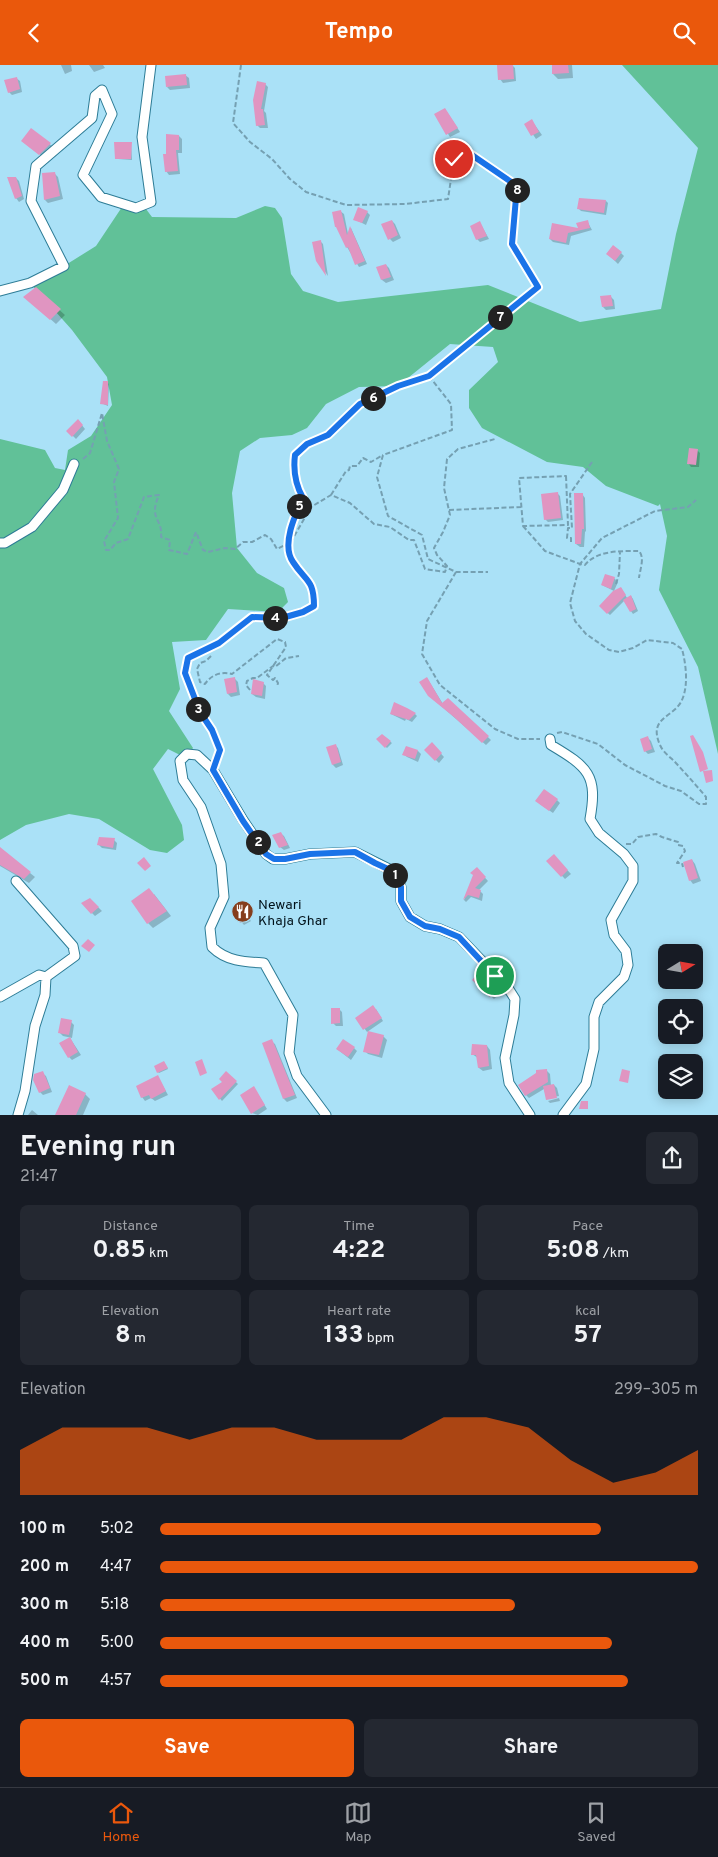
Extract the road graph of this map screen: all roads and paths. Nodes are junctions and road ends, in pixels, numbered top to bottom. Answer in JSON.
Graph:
{"nodes":[{"id":1,"x":151,"y":65,"type":"edge"},
{"id":2,"x":241,"y":65,"type":"edge"},
{"id":3,"x":518,"y":178,"type":"dead end"},
{"id":4,"x":517,"y":186,"type":"junction"},
{"id":5,"x":0,"y":291,"type":"edge"},
{"id":6,"x":429,"y":376,"type":"junction"},
{"id":7,"x":495,"y":439,"type":"dead end"},
{"id":8,"x":383,"y":455,"type":"junction"},
{"id":9,"x":592,"y":462,"type":"dead end"},
{"id":10,"x":74,"y":464,"type":"joint"},
{"id":11,"x":331,"y":495,"type":"junction"},
{"id":12,"x":696,"y":500,"type":"dead end"},
{"id":13,"x":521,"y":507,"type":"junction"},
{"id":14,"x":449,"y":510,"type":"junction"},
{"id":15,"x":523,"y":527,"type":"junction"},
{"id":16,"x":289,"y":540,"type":"junction"},
{"id":17,"x":571,"y":542,"type":"dead end"},
{"id":18,"x":0,"y":543,"type":"edge"},
{"id":19,"x":288,"y":544,"type":"junction"},
{"id":20,"x":620,"y":552,"type":"junction"},
{"id":21,"x":580,"y":564,"type":"junction"},
{"id":22,"x":447,"y":567,"type":"junction"},
{"id":23,"x":456,"y":572,"type":"junction"},
{"id":24,"x":488,"y":572,"type":"dead end"},
{"id":25,"x":638,"y":578,"type":"dead end"},
{"id":26,"x":616,"y":585,"type":"dead end"},
{"id":27,"x":211,"y":656,"type":"dead end"},
{"id":28,"x":299,"y":656,"type":"dead end"},
{"id":29,"x":277,"y":687,"type":"dead end"},
{"id":30,"x":250,"y":690,"type":"dead end"},
{"id":31,"x":550,"y":739,"type":"junction"},
{"id":32,"x":213,"y":770,"type":"junction"},
{"id":33,"x":620,"y":851,"type":"junction"},
{"id":34,"x":683,"y":867,"type":"dead end"},
{"id":35,"x":16,"y":881,"type":"dead end"},
{"id":36,"x":46,"y":977,"type":"junction"},
{"id":37,"x":0,"y":997,"type":"edge"},
{"id":38,"x":18,"y":1115,"type":"edge"},
{"id":39,"x":326,"y":1115,"type":"edge"},
{"id":40,"x":530,"y":1115,"type":"edge"},
{"id":41,"x":564,"y":1115,"type":"edge"}],
"edges":[{"from":1,"to":5,"type":"street"},
{"from":2,"to":4,"type":"path"},
{"from":3,"to":4,"type":"path"},
{"from":4,"to":6,"type":"path"},
{"from":6,"to":8,"type":"path"},
{"from":6,"to":16,"type":"path"},
{"from":7,"to":14,"type":"path"},
{"from":8,"to":11,"type":"path"},
{"from":8,"to":22,"type":"path"},
{"from":9,"to":17,"type":"path"},
{"from":10,"to":18,"type":"street"},
{"from":10,"to":19,"type":"path"},
{"from":11,"to":16,"type":"path"},
{"from":11,"to":22,"type":"path"},
{"from":12,"to":21,"type":"path"},
{"from":13,"to":14,"type":"path"},
{"from":13,"to":15,"type":"path"},
{"from":13,"to":15,"type":"path"},
{"from":14,"to":22,"type":"path"},
{"from":15,"to":21,"type":"path"},
{"from":16,"to":19,"type":"path"},
{"from":19,"to":32,"type":"path"},
{"from":20,"to":21,"type":"path"},
{"from":20,"to":25,"type":"path"},
{"from":20,"to":26,"type":"path"},
{"from":21,"to":31,"type":"path"},
{"from":22,"to":23,"type":"path"},
{"from":23,"to":24,"type":"path"},
{"from":23,"to":31,"type":"path"},
{"from":27,"to":29,"type":"path"},
{"from":28,"to":30,"type":"path"},
{"from":31,"to":33,"type":"street"},
{"from":32,"to":39,"type":"street"},
{"from":32,"to":40,"type":"street"},
{"from":33,"to":34,"type":"path"},
{"from":33,"to":41,"type":"street"},
{"from":35,"to":36,"type":"street"},
{"from":36,"to":37,"type":"street"},
{"from":36,"to":38,"type":"street"}]}
